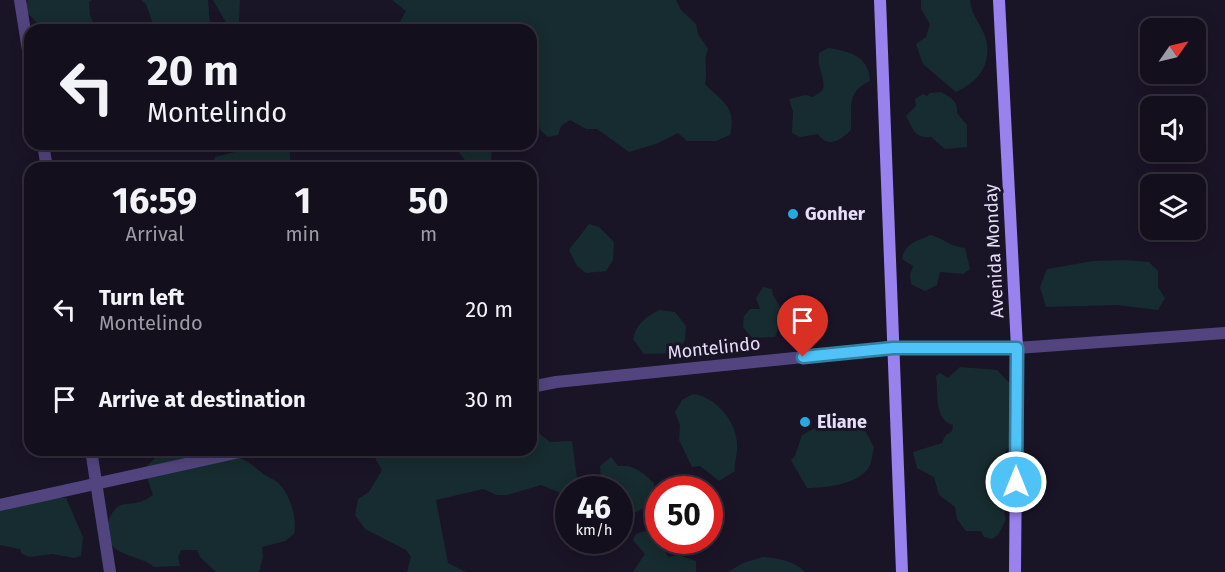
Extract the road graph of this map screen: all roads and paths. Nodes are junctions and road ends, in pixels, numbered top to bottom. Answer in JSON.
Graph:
{"nodes":[{"id":1,"x":20,"y":0,"type":"edge"},
{"id":2,"x":880,"y":0,"type":"edge"},
{"id":3,"x":999,"y":0,"type":"edge"},
{"id":4,"x":24,"y":25,"type":"edge"},
{"id":5,"x":1225,"y":333,"type":"edge"},
{"id":6,"x":893,"y":348,"type":"junction"},
{"id":7,"x":1017,"y":348,"type":"junction"},
{"id":8,"x":537,"y":386,"type":"edge"},
{"id":9,"x":92,"y":456,"type":"edge"},
{"id":10,"x":222,"y":456,"type":"edge"},
{"id":11,"x":96,"y":484,"type":"junction"},
{"id":12,"x":0,"y":505,"type":"edge"},
{"id":13,"x":110,"y":572,"type":"edge"},
{"id":14,"x":902,"y":572,"type":"edge"},
{"id":15,"x":1016,"y":572,"type":"edge"}],
"edges":[{"from":1,"to":4,"type":"street"},
{"from":2,"to":6,"type":"main road"},
{"from":3,"to":7,"type":"main road","name":"Avenida Monday"},
{"from":5,"to":7,"type":"street","name":"Montelindo"},
{"from":6,"to":7,"type":"street","name":"Montelindo"},
{"from":6,"to":8,"type":"street","name":"Montelindo"},
{"from":6,"to":14,"type":"main road"},
{"from":7,"to":15,"type":"main road","name":"Avenida Monday"},
{"from":9,"to":11,"type":"street"},
{"from":10,"to":11,"type":"street"},
{"from":11,"to":12,"type":"street"},
{"from":11,"to":13,"type":"street"}]}
